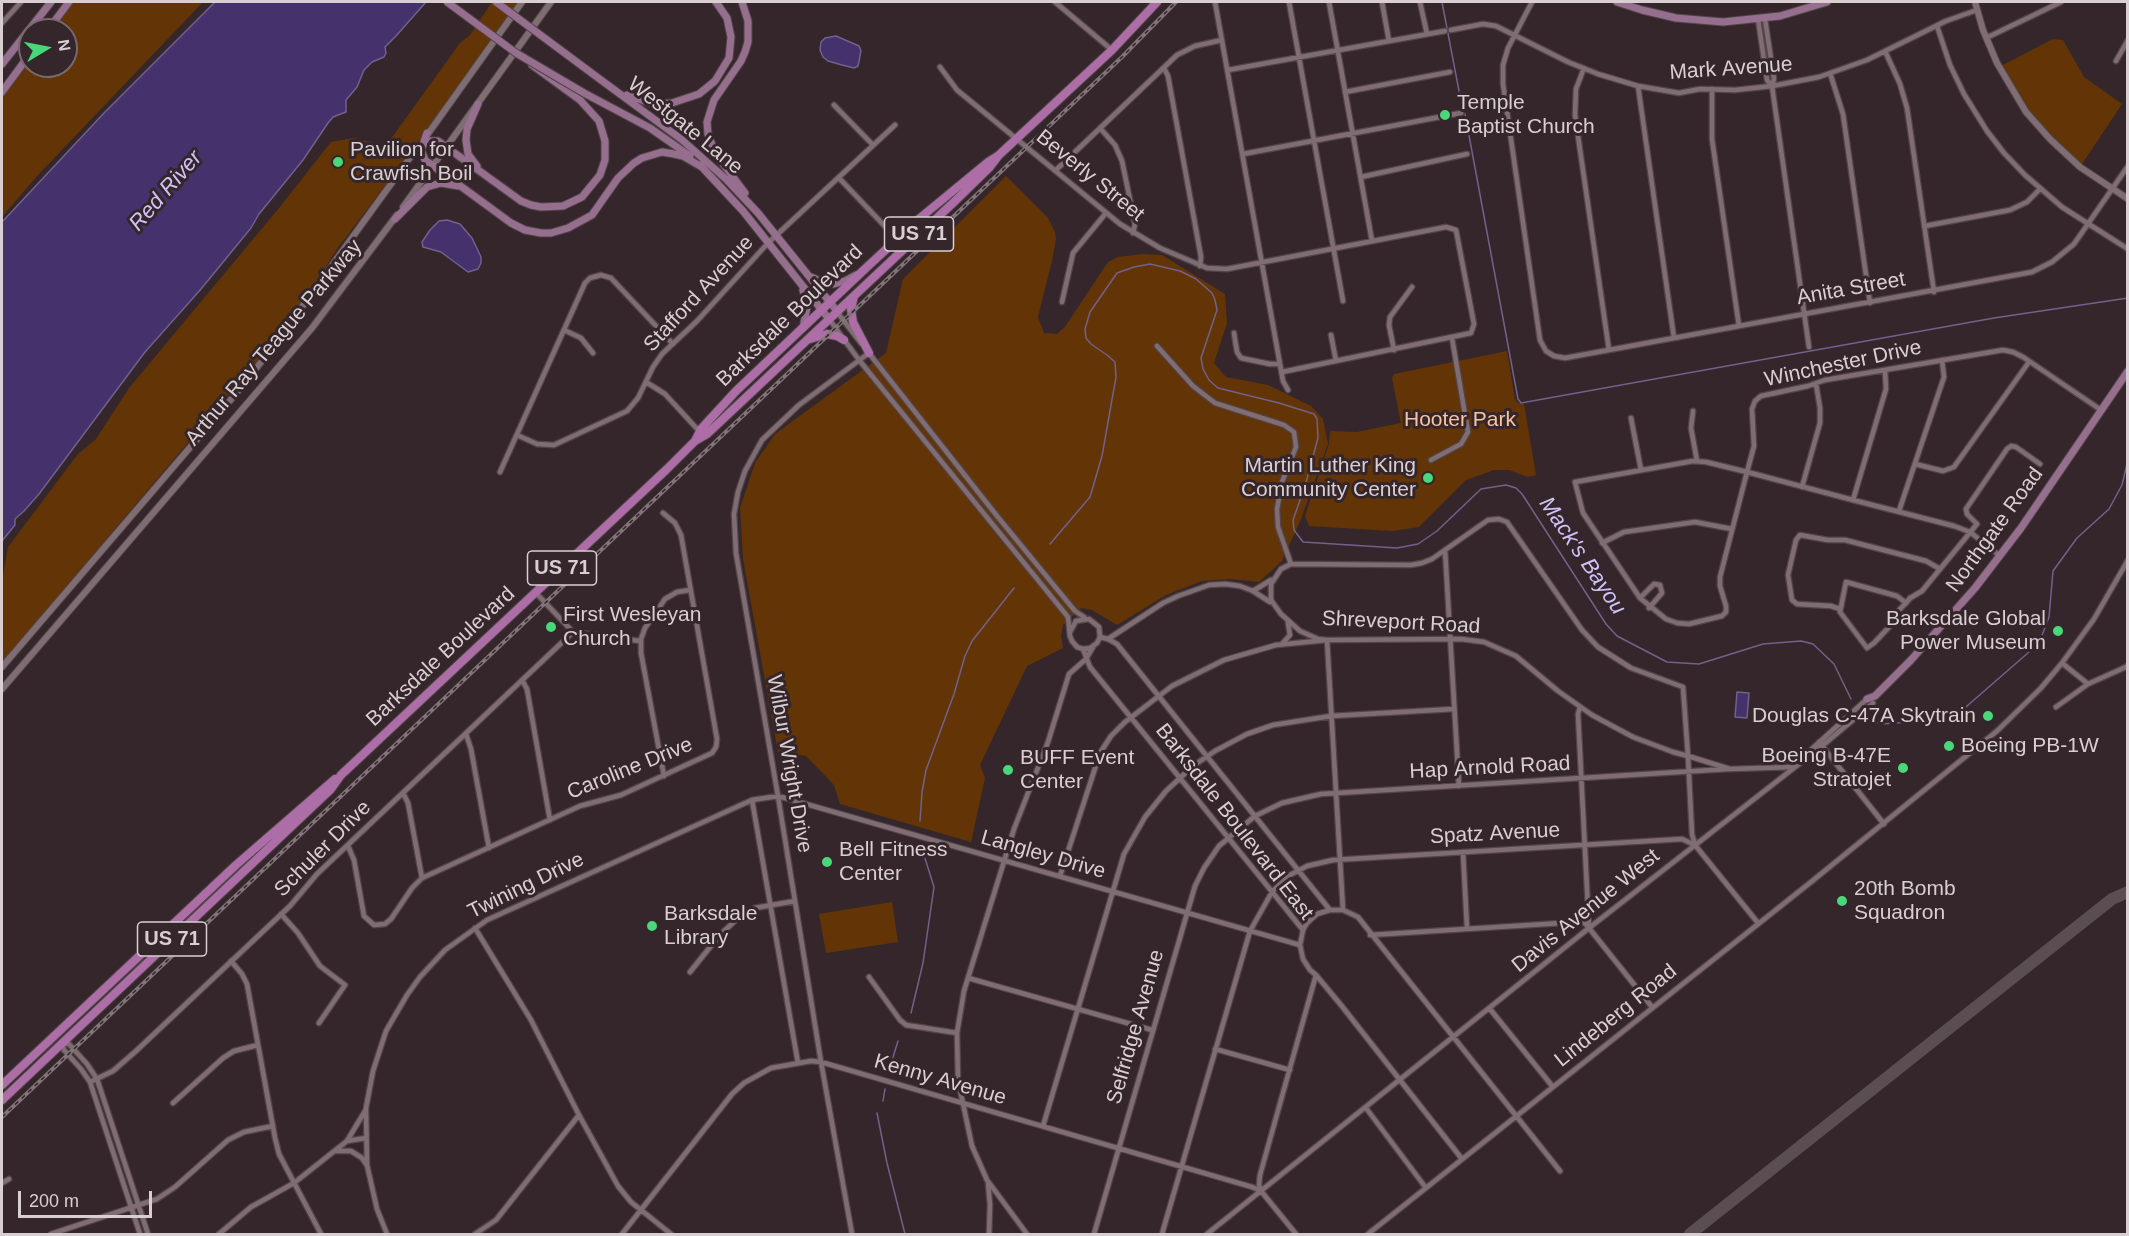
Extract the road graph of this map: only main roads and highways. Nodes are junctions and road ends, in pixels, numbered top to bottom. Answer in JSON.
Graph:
{"nodes":[{"id":1,"x":51,"y":2,"type":"edge"},
{"id":2,"x":69,"y":2,"type":"edge"},
{"id":3,"x":447,"y":2,"type":"edge"},
{"id":4,"x":496,"y":2,"type":"edge"},
{"id":5,"x":716,"y":2,"type":"edge"},
{"id":6,"x":742,"y":2,"type":"edge"},
{"id":7,"x":1157,"y":2,"type":"edge"},
{"id":8,"x":1617,"y":2,"type":"edge"},
{"id":9,"x":1827,"y":2,"type":"edge"},
{"id":10,"x":57,"y":18,"type":"edge"},
{"id":11,"x":2,"y":64,"type":"edge"},
{"id":12,"x":18,"y":70,"type":"edge"},
{"id":13,"x":604,"y":82,"type":"junction"},
{"id":14,"x":2,"y":92,"type":"edge"},
{"id":15,"x":582,"y":97,"type":"junction"},
{"id":16,"x":478,"y":104,"type":"road end"},
{"id":17,"x":428,"y":134,"type":"road end"},
{"id":18,"x":423,"y":144,"type":"junction"},
{"id":19,"x":415,"y":151,"type":"road end"},
{"id":20,"x":999,"y":155,"type":"junction"},
{"id":21,"x":702,"y":167,"type":"junction"},
{"id":22,"x":487,"y":176,"type":"junction"},
{"id":23,"x":462,"y":187,"type":"junction"},
{"id":24,"x":758,"y":213,"type":"junction"},
{"id":25,"x":394,"y":219,"type":"road end"},
{"id":26,"x":897,"y":239,"type":"junction"},
{"id":27,"x":904,"y":248,"type":"junction"},
{"id":28,"x":861,"y":272,"type":"junction"},
{"id":29,"x":807,"y":274,"type":"junction"},
{"id":30,"x":801,"y":285,"type":"junction"},
{"id":31,"x":856,"y":293,"type":"junction"},
{"id":32,"x":830,"y":303,"type":"junction"},
{"id":33,"x":822,"y":310,"type":"junction"},
{"id":34,"x":837,"y":311,"type":"junction"},
{"id":35,"x":829,"y":318,"type":"junction"},
{"id":36,"x":803,"y":328,"type":"junction"},
{"id":37,"x":806,"y":340,"type":"junction"},
{"id":38,"x":844,"y":340,"type":"road end"},
{"id":39,"x":868,"y":353,"type":"road end"},
{"id":40,"x":2127,"y":371,"type":"edge"},
{"id":41,"x":754,"y":375,"type":"junction"},
{"id":42,"x":761,"y":382,"type":"junction"},
{"id":43,"x":702,"y":434,"type":"junction"},
{"id":44,"x":1871,"y":699,"type":"road end"},
{"id":45,"x":286,"y":826,"type":"junction"},
{"id":46,"x":236,"y":865,"type":"junction"},
{"id":47,"x":243,"y":872,"type":"junction"},
{"id":48,"x":55,"y":1035,"type":"junction"},
{"id":49,"x":62,"y":1043,"type":"junction"},
{"id":50,"x":2,"y":1085,"type":"edge"},
{"id":51,"x":2,"y":1100,"type":"edge"}],
"edges":[{"from":1,"to":11,"type":"main road"},
{"from":2,"to":10,"type":"main road"},
{"from":3,"to":15,"type":"main road","name":"Westgate Lane","bridge":true},
{"from":4,"to":13,"type":"main road","bridge":true},
{"from":5,"to":13,"type":"main road"},
{"from":6,"to":24,"type":"main road"},
{"from":7,"to":20,"type":"main road","name":"Barksdale Boulevard","number":"US 71"},
{"from":8,"to":9,"type":"main road"},
{"from":12,"to":14,"type":"main road"},
{"from":13,"to":24,"type":"main road","name":"Westgate Lane"},
{"from":15,"to":21,"type":"main road","name":"Westgate Lane"},
{"from":15,"to":22,"type":"main road"},
{"from":16,"to":22,"type":"main road"},
{"from":17,"to":18,"type":"main road"},
{"from":18,"to":19,"type":"main road"},
{"from":18,"to":22,"type":"main road"},
{"from":18,"to":23,"type":"main road"},
{"from":20,"to":26,"type":"main road","name":"Barksdale Boulevard","number":"US 71"},
{"from":20,"to":27,"type":"main road","name":"Barksdale Boulevard","number":"US 71"},
{"from":21,"to":23,"type":"main road"},
{"from":21,"to":30,"type":"main road","name":"Westgate Lane"},
{"from":23,"to":25,"type":"main road"},
{"from":24,"to":29,"type":"main road","name":"Westgate Lane"},
{"from":26,"to":27,"type":"main road"},
{"from":26,"to":28,"type":"main road","name":"Barksdale Boulevard","number":"US 71"},
{"from":27,"to":31,"type":"main road","name":"Barksdale Boulevard","number":"US 71"},
{"from":28,"to":29,"type":"main road"},
{"from":28,"to":32,"type":"main road","name":"Barksdale Boulevard","number":"US 71"},
{"from":29,"to":32,"type":"main road","name":"Westgate Lane"},
{"from":30,"to":33,"type":"main road","name":"Westgate Lane"},
{"from":30,"to":36,"type":"main road"},
{"from":31,"to":34,"type":"main road","name":"Barksdale Boulevard","number":"US 71"},
{"from":31,"to":39,"type":"main road"},
{"from":32,"to":33,"type":"main road","name":"Barksdale Boulevard","number":"US 71"},
{"from":32,"to":34,"type":"main road","name":"Westgate Lane"},
{"from":33,"to":35,"type":"main road","name":"Westgate Lane"},
{"from":33,"to":36,"type":"main road","name":"Barksdale Boulevard","number":"US 71"},
{"from":34,"to":35,"type":"main road","name":"Barksdale Boulevard","number":"US 71"},
{"from":35,"to":37,"type":"main road","name":"Barksdale Boulevard","number":"US 71"},
{"from":36,"to":41,"type":"main road","name":"Barksdale Boulevard","number":"US 71"},
{"from":37,"to":38,"type":"main road"},
{"from":37,"to":42,"type":"main road","name":"Barksdale Boulevard","number":"US 71"},
{"from":40,"to":44,"type":"main road","name":"Northgate Road"},
{"from":41,"to":42,"type":"main road"},
{"from":41,"to":43,"type":"main road","name":"Barksdale Boulevard","number":"US 71"},
{"from":42,"to":43,"type":"main road","name":"Barksdale Boulevard","number":"US 71"},
{"from":43,"to":45,"type":"main road","name":"Barksdale Boulevard","number":"US 71"},
{"from":45,"to":46,"type":"main road","name":"Barksdale Boulevard","number":"US 71"},
{"from":45,"to":47,"type":"main road","name":"Barksdale Boulevard","number":"US 71"},
{"from":46,"to":47,"type":"main road"},
{"from":46,"to":48,"type":"main road","name":"Barksdale Boulevard","number":"US 71"},
{"from":47,"to":49,"type":"main road","name":"Barksdale Boulevard","number":"US 71"},
{"from":48,"to":49,"type":"main road"},
{"from":48,"to":50,"type":"main road","name":"Barksdale Boulevard","number":"US 71"},
{"from":49,"to":51,"type":"main road","name":"Barksdale Boulevard","number":"US 71"}]}
